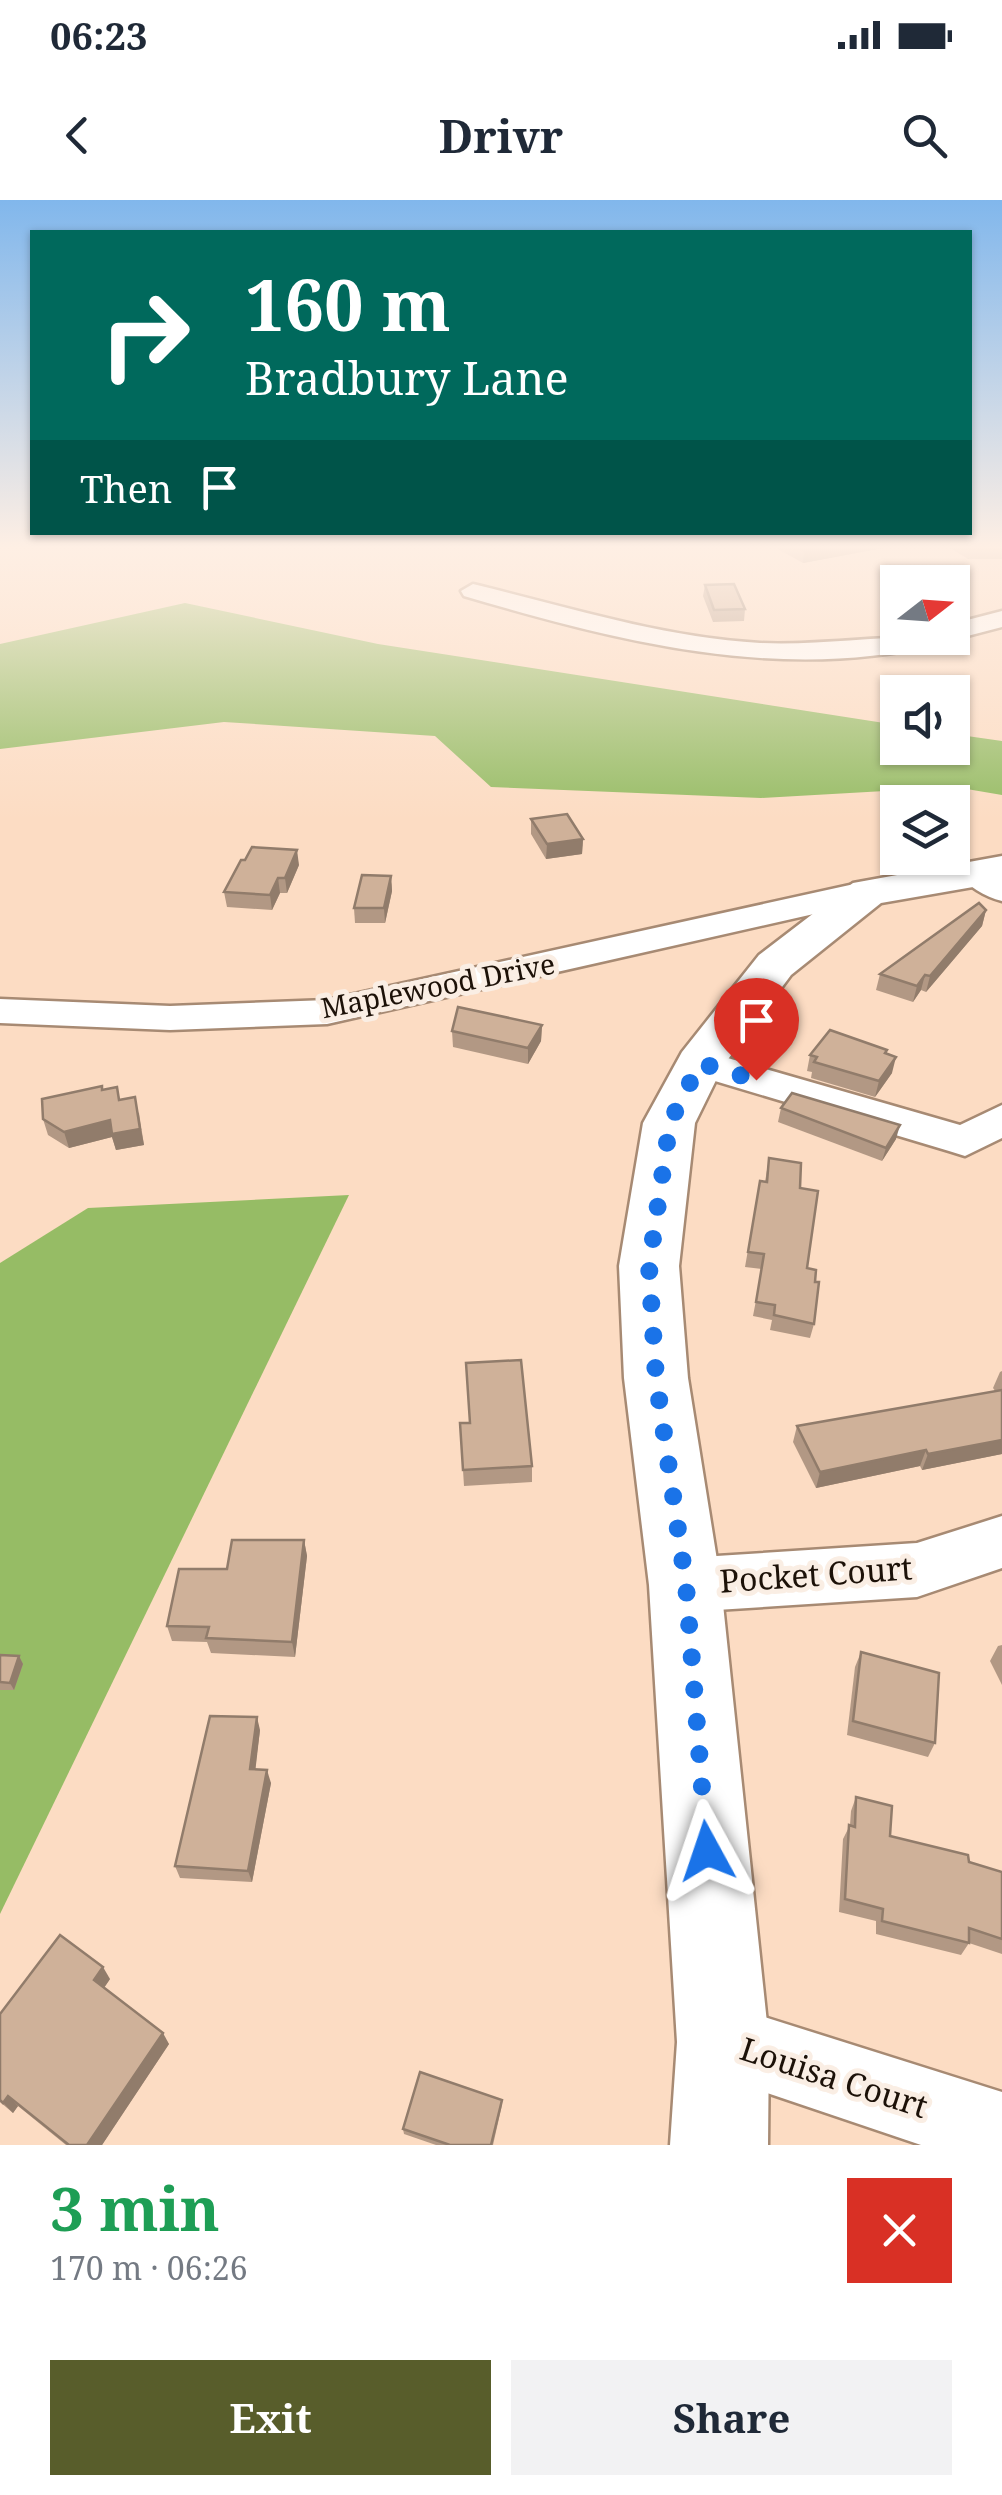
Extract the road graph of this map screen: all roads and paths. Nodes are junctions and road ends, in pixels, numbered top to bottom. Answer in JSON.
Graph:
{"nodes":[{"id":1,"x":660,"y":639,"type":"edge"},
{"id":2,"x":880,"y":645,"type":"edge"},
{"id":3,"x":993,"y":878,"type":"edge"},
{"id":4,"x":868,"y":892,"type":"junction"},
{"id":5,"x":0,"y":1012,"type":"edge"},
{"id":6,"x":700,"y":1063,"type":"junction"},
{"id":7,"x":1002,"y":1119,"type":"edge"},
{"id":8,"x":1002,"y":1542,"type":"edge"},
{"id":9,"x":686,"y":1585,"type":"junction"},
{"id":10,"x":723,"y":2042,"type":"junction"},
{"id":11,"x":1002,"y":2132,"type":"edge"},
{"id":12,"x":719,"y":2145,"type":"edge"}],
"edges":[{"from":1,"to":2,"type":"street"},
{"from":3,"to":4,"type":"main road"},
{"from":4,"to":5,"type":"street","name":"Maplewood Drive"},
{"from":4,"to":6,"type":"main road"},
{"from":6,"to":7,"type":"street"},
{"from":6,"to":9,"type":"main road"},
{"from":8,"to":9,"type":"street","name":"Pocket Court"},
{"from":9,"to":10,"type":"main road"},
{"from":10,"to":11,"type":"street","name":"Louisa Court"},
{"from":10,"to":12,"type":"main road"}]}
